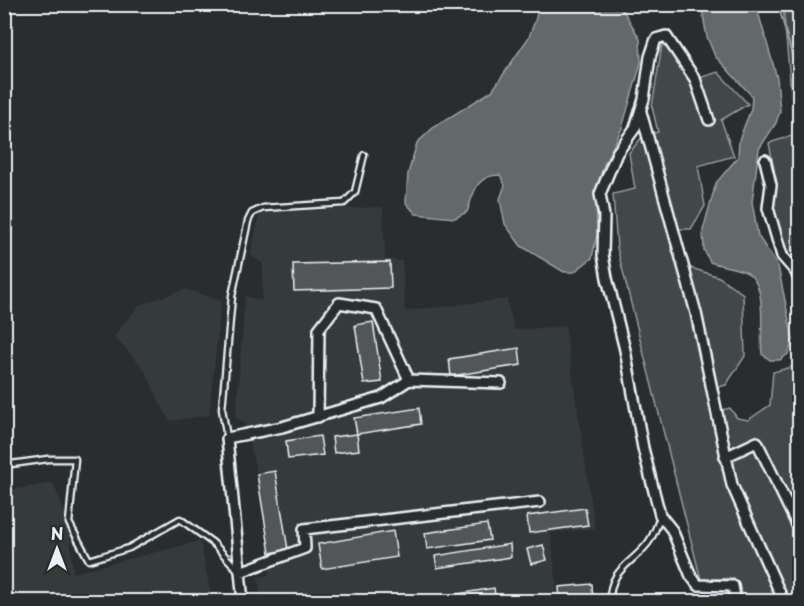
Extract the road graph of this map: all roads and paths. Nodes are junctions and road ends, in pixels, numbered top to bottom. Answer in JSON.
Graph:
{"nodes":[{"id":1,"x":795,"y":4,"type":"edge"},
{"id":2,"x":800,"y":17,"type":"edge"},
{"id":3,"x":641,"y":110,"type":"junction"},
{"id":4,"x":709,"y":120,"type":"dead end"},
{"id":5,"x":364,"y":155,"type":"dead end"},
{"id":6,"x":765,"y":160,"type":"dead end"},
{"id":7,"x":800,"y":282,"type":"edge"},
{"id":8,"x":409,"y":380,"type":"junction"},
{"id":9,"x":501,"y":383,"type":"dead end"},
{"id":10,"x":318,"y":417,"type":"junction"},
{"id":11,"x":227,"y":438,"type":"junction"},
{"id":12,"x":725,"y":456,"type":"junction"},
{"id":13,"x":4,"y":465,"type":"edge"},
{"id":14,"x":540,"y":502,"type":"dead end"},
{"id":15,"x":660,"y":515,"type":"junction"},
{"id":16,"x":800,"y":531,"type":"edge"},
{"id":17,"x":240,"y":572,"type":"junction"},
{"id":18,"x":243,"y":602,"type":"edge"},
{"id":19,"x":610,"y":602,"type":"edge"},
{"id":20,"x":736,"y":602,"type":"edge"},
{"id":21,"x":784,"y":602,"type":"edge"}],
"edges":[{"from":1,"to":2,"type":"street"},
{"from":3,"to":4,"type":"street"},
{"from":3,"to":12,"type":"street"},
{"from":3,"to":15,"type":"street"},
{"from":5,"to":11,"type":"lane"},
{"from":6,"to":7,"type":"street"},
{"from":8,"to":9,"type":"street"},
{"from":8,"to":10,"type":"street"},
{"from":8,"to":10,"type":"street"},
{"from":10,"to":11,"type":"street"},
{"from":11,"to":17,"type":"street"},
{"from":12,"to":16,"type":"street"},
{"from":12,"to":21,"type":"street"},
{"from":13,"to":17,"type":"lane"},
{"from":14,"to":17,"type":"street"},
{"from":15,"to":19,"type":"lane"},
{"from":15,"to":20,"type":"street"},
{"from":17,"to":18,"type":"street"}]}
